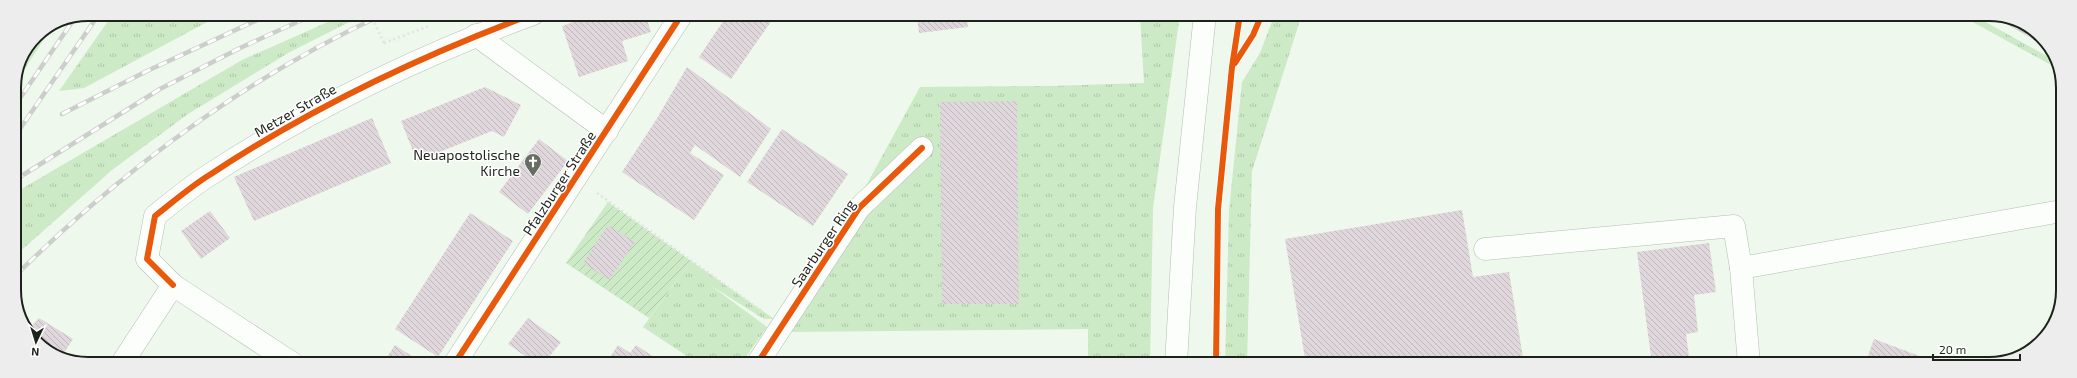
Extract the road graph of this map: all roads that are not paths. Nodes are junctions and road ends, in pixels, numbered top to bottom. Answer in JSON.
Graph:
{"nodes":[{"id":1,"x":514,"y":21,"type":"edge"},
{"id":2,"x":678,"y":21,"type":"edge"},
{"id":3,"x":1204,"y":21,"type":"edge"},
{"id":4,"x":476,"y":35,"type":"junction"},
{"id":5,"x":607,"y":131,"type":"junction"},
{"id":6,"x":922,"y":148,"type":"dead end"},
{"id":7,"x":2056,"y":212,"type":"edge"},
{"id":8,"x":1485,"y":249,"type":"dead end"},
{"id":9,"x":1741,"y":268,"type":"junction"},
{"id":10,"x":174,"y":285,"type":"junction"},
{"id":11,"x":126,"y":357,"type":"edge"},
{"id":12,"x":283,"y":357,"type":"edge"},
{"id":13,"x":460,"y":357,"type":"edge"},
{"id":14,"x":761,"y":357,"type":"edge"},
{"id":15,"x":1176,"y":357,"type":"edge"},
{"id":16,"x":1748,"y":357,"type":"edge"}],
"edges":[{"from":1,"to":4,"type":"street","name":"Metzer Straße"},
{"from":2,"to":5,"type":"street","name":"Pfalzburger Straße"},
{"from":3,"to":15,"type":"street"},
{"from":4,"to":5,"type":"street"},
{"from":4,"to":10,"type":"street","name":"Metzer Straße"},
{"from":5,"to":13,"type":"street","name":"Pfalzburger Straße"},
{"from":6,"to":14,"type":"street","name":"Saarburger Ring"},
{"from":7,"to":9,"type":"street"},
{"from":8,"to":9,"type":"street"},
{"from":9,"to":16,"type":"street"},
{"from":10,"to":11,"type":"street"},
{"from":10,"to":12,"type":"street"}]}
